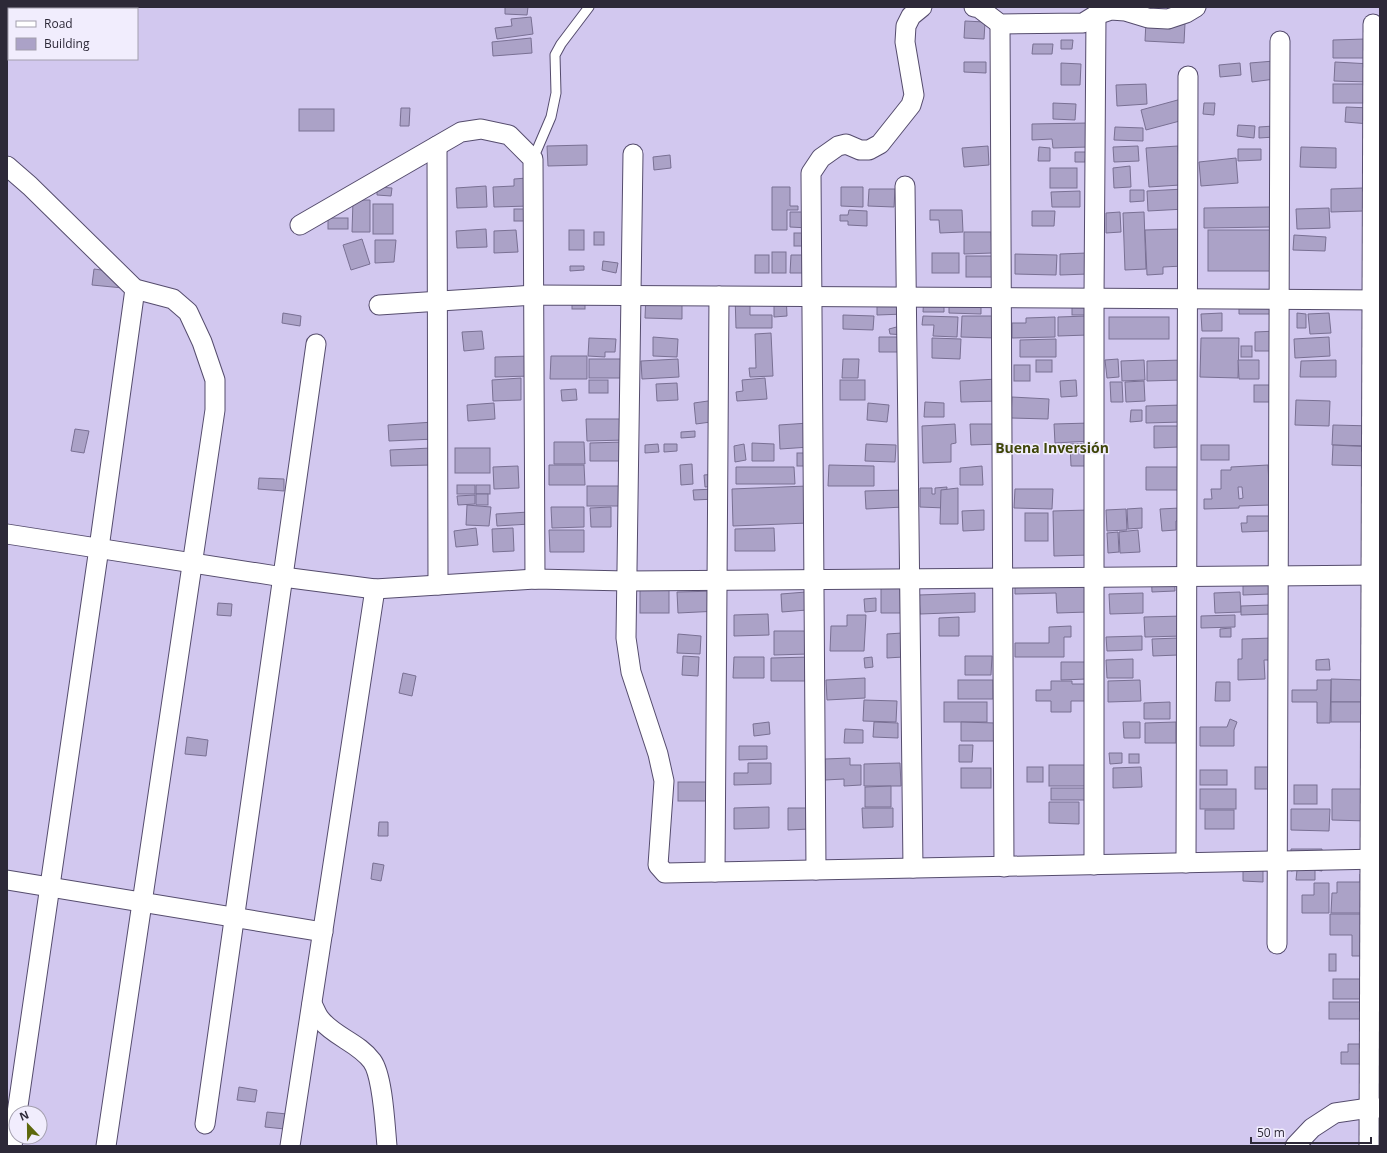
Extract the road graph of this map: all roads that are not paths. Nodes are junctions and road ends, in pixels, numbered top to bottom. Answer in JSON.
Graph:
{"nodes":[{"id":1,"x":589,"y":7,"type":"edge"},
{"id":2,"x":922,"y":7,"type":"edge"},
{"id":3,"x":974,"y":7,"type":"edge"},
{"id":4,"x":1196,"y":7,"type":"edge"},
{"id":5,"x":1096,"y":15,"type":"junction"},
{"id":6,"x":1000,"y":24,"type":"junction"},
{"id":7,"x":1373,"y":24,"type":"dead end"},
{"id":8,"x":1280,"y":41,"type":"dead end"},
{"id":9,"x":1188,"y":76,"type":"dead end"},
{"id":10,"x":437,"y":146,"type":"junction"},
{"id":11,"x":632,"y":154,"type":"dead end"},
{"id":12,"x":533,"y":159,"type":"junction"},
{"id":13,"x":7,"y":166,"type":"edge"},
{"id":14,"x":905,"y":186,"type":"dead end"},
{"id":15,"x":300,"y":225,"type":"dead end"},
{"id":16,"x":135,"y":289,"type":"junction"},
{"id":17,"x":534,"y":295,"type":"junction"},
{"id":18,"x":631,"y":296,"type":"junction"},
{"id":19,"x":719,"y":296,"type":"junction"},
{"id":20,"x":812,"y":297,"type":"junction"},
{"id":21,"x":907,"y":297,"type":"junction"},
{"id":22,"x":1002,"y":298,"type":"junction"},
{"id":23,"x":1094,"y":298,"type":"junction"},
{"id":24,"x":1188,"y":299,"type":"junction"},
{"id":25,"x":1279,"y":300,"type":"junction"},
{"id":26,"x":1376,"y":300,"type":"edge"},
{"id":27,"x":437,"y":301,"type":"junction"},
{"id":28,"x":379,"y":305,"type":"dead end"},
{"id":29,"x":316,"y":344,"type":"dead end"},
{"id":30,"x":7,"y":534,"type":"edge"},
{"id":31,"x":99,"y":548,"type":"junction"},
{"id":32,"x":1278,"y":575,"type":"junction"},
{"id":33,"x":1376,"y":575,"type":"edge"},
{"id":34,"x":1187,"y":576,"type":"junction"},
{"id":35,"x":283,"y":577,"type":"junction"},
{"id":36,"x":1094,"y":577,"type":"junction"},
{"id":37,"x":1003,"y":578,"type":"junction"},
{"id":38,"x":535,"y":579,"type":"junction"},
{"id":39,"x":814,"y":579,"type":"junction"},
{"id":40,"x":910,"y":579,"type":"junction"},
{"id":41,"x":717,"y":580,"type":"junction"},
{"id":42,"x":627,"y":581,"type":"junction"},
{"id":43,"x":438,"y":585,"type":"junction"},
{"id":44,"x":375,"y":589,"type":"junction"},
{"id":45,"x":1380,"y":859,"type":"edge"},
{"id":46,"x":1186,"y":863,"type":"junction"},
{"id":47,"x":1094,"y":865,"type":"junction"},
{"id":48,"x":1004,"y":867,"type":"junction"},
{"id":49,"x":913,"y":868,"type":"junction"},
{"id":50,"x":816,"y":870,"type":"junction"},
{"id":51,"x":715,"y":872,"type":"junction"},
{"id":52,"x":7,"y":880,"type":"edge"},
{"id":53,"x":50,"y":887,"type":"junction"},
{"id":54,"x":142,"y":902,"type":"junction"},
{"id":55,"x":235,"y":918,"type":"junction"},
{"id":56,"x":323,"y":932,"type":"junction"},
{"id":57,"x":1277,"y":944,"type":"dead end"},
{"id":58,"x":312,"y":1004,"type":"junction"},
{"id":59,"x":18,"y":1105,"type":"edge"},
{"id":60,"x":1375,"y":1108,"type":"edge"},
{"id":61,"x":205,"y":1124,"type":"dead end"},
{"id":62,"x":106,"y":1146,"type":"edge"},
{"id":63,"x":290,"y":1146,"type":"edge"},
{"id":64,"x":387,"y":1146,"type":"edge"},
{"id":65,"x":1295,"y":1146,"type":"edge"},
{"id":66,"x":1369,"y":1146,"type":"edge"}],
"edges":[{"from":1,"to":12,"type":"lane"},
{"from":2,"to":20,"type":"street"},
{"from":3,"to":6,"type":"street"},
{"from":4,"to":5,"type":"street"},
{"from":5,"to":6,"type":"street"},
{"from":5,"to":23,"type":"street"},
{"from":6,"to":22,"type":"street"},
{"from":7,"to":26,"type":"street"},
{"from":8,"to":25,"type":"street"},
{"from":9,"to":24,"type":"street"},
{"from":10,"to":12,"type":"street"},
{"from":10,"to":15,"type":"street"},
{"from":10,"to":27,"type":"street"},
{"from":11,"to":18,"type":"street"},
{"from":12,"to":17,"type":"street"},
{"from":13,"to":16,"type":"street"},
{"from":14,"to":21,"type":"street"},
{"from":16,"to":31,"type":"street"},
{"from":16,"to":54,"type":"street"},
{"from":17,"to":18,"type":"street"},
{"from":17,"to":27,"type":"street"},
{"from":17,"to":38,"type":"street"},
{"from":18,"to":19,"type":"street"},
{"from":18,"to":42,"type":"street"},
{"from":19,"to":20,"type":"street"},
{"from":19,"to":41,"type":"street"},
{"from":20,"to":21,"type":"street"},
{"from":20,"to":39,"type":"street"},
{"from":21,"to":22,"type":"street"},
{"from":21,"to":40,"type":"street"},
{"from":22,"to":23,"type":"street"},
{"from":22,"to":37,"type":"street"},
{"from":23,"to":24,"type":"street"},
{"from":23,"to":36,"type":"street"},
{"from":24,"to":25,"type":"street"},
{"from":24,"to":34,"type":"street"},
{"from":25,"to":26,"type":"street"},
{"from":25,"to":32,"type":"street"},
{"from":26,"to":33,"type":"street"},
{"from":27,"to":28,"type":"street"},
{"from":27,"to":43,"type":"street"},
{"from":29,"to":35,"type":"street"},
{"from":30,"to":31,"type":"street"},
{"from":31,"to":35,"type":"street"},
{"from":31,"to":53,"type":"street"},
{"from":32,"to":33,"type":"street"},
{"from":32,"to":34,"type":"street"},
{"from":32,"to":57,"type":"street"},
{"from":33,"to":60,"type":"street"},
{"from":34,"to":36,"type":"street"},
{"from":34,"to":46,"type":"street"},
{"from":35,"to":44,"type":"street"},
{"from":35,"to":55,"type":"street"},
{"from":36,"to":37,"type":"street"},
{"from":36,"to":47,"type":"street"},
{"from":37,"to":40,"type":"street"},
{"from":37,"to":48,"type":"street"},
{"from":38,"to":42,"type":"street"},
{"from":38,"to":43,"type":"street"},
{"from":39,"to":40,"type":"street"},
{"from":39,"to":41,"type":"street"},
{"from":39,"to":50,"type":"street"},
{"from":40,"to":49,"type":"street"},
{"from":41,"to":42,"type":"street"},
{"from":41,"to":51,"type":"street"},
{"from":42,"to":51,"type":"street"},
{"from":43,"to":44,"type":"street"},
{"from":44,"to":56,"type":"street"},
{"from":45,"to":46,"type":"street"},
{"from":46,"to":47,"type":"street"},
{"from":47,"to":48,"type":"street"},
{"from":48,"to":49,"type":"street"},
{"from":49,"to":50,"type":"street"},
{"from":50,"to":51,"type":"street"},
{"from":52,"to":53,"type":"street"},
{"from":53,"to":54,"type":"street"},
{"from":53,"to":59,"type":"street"},
{"from":54,"to":55,"type":"street"},
{"from":54,"to":62,"type":"street"},
{"from":55,"to":56,"type":"street"},
{"from":55,"to":61,"type":"street"},
{"from":56,"to":58,"type":"street"},
{"from":58,"to":63,"type":"street"},
{"from":58,"to":64,"type":"street"},
{"from":60,"to":65,"type":"street"},
{"from":60,"to":66,"type":"street"}]}
